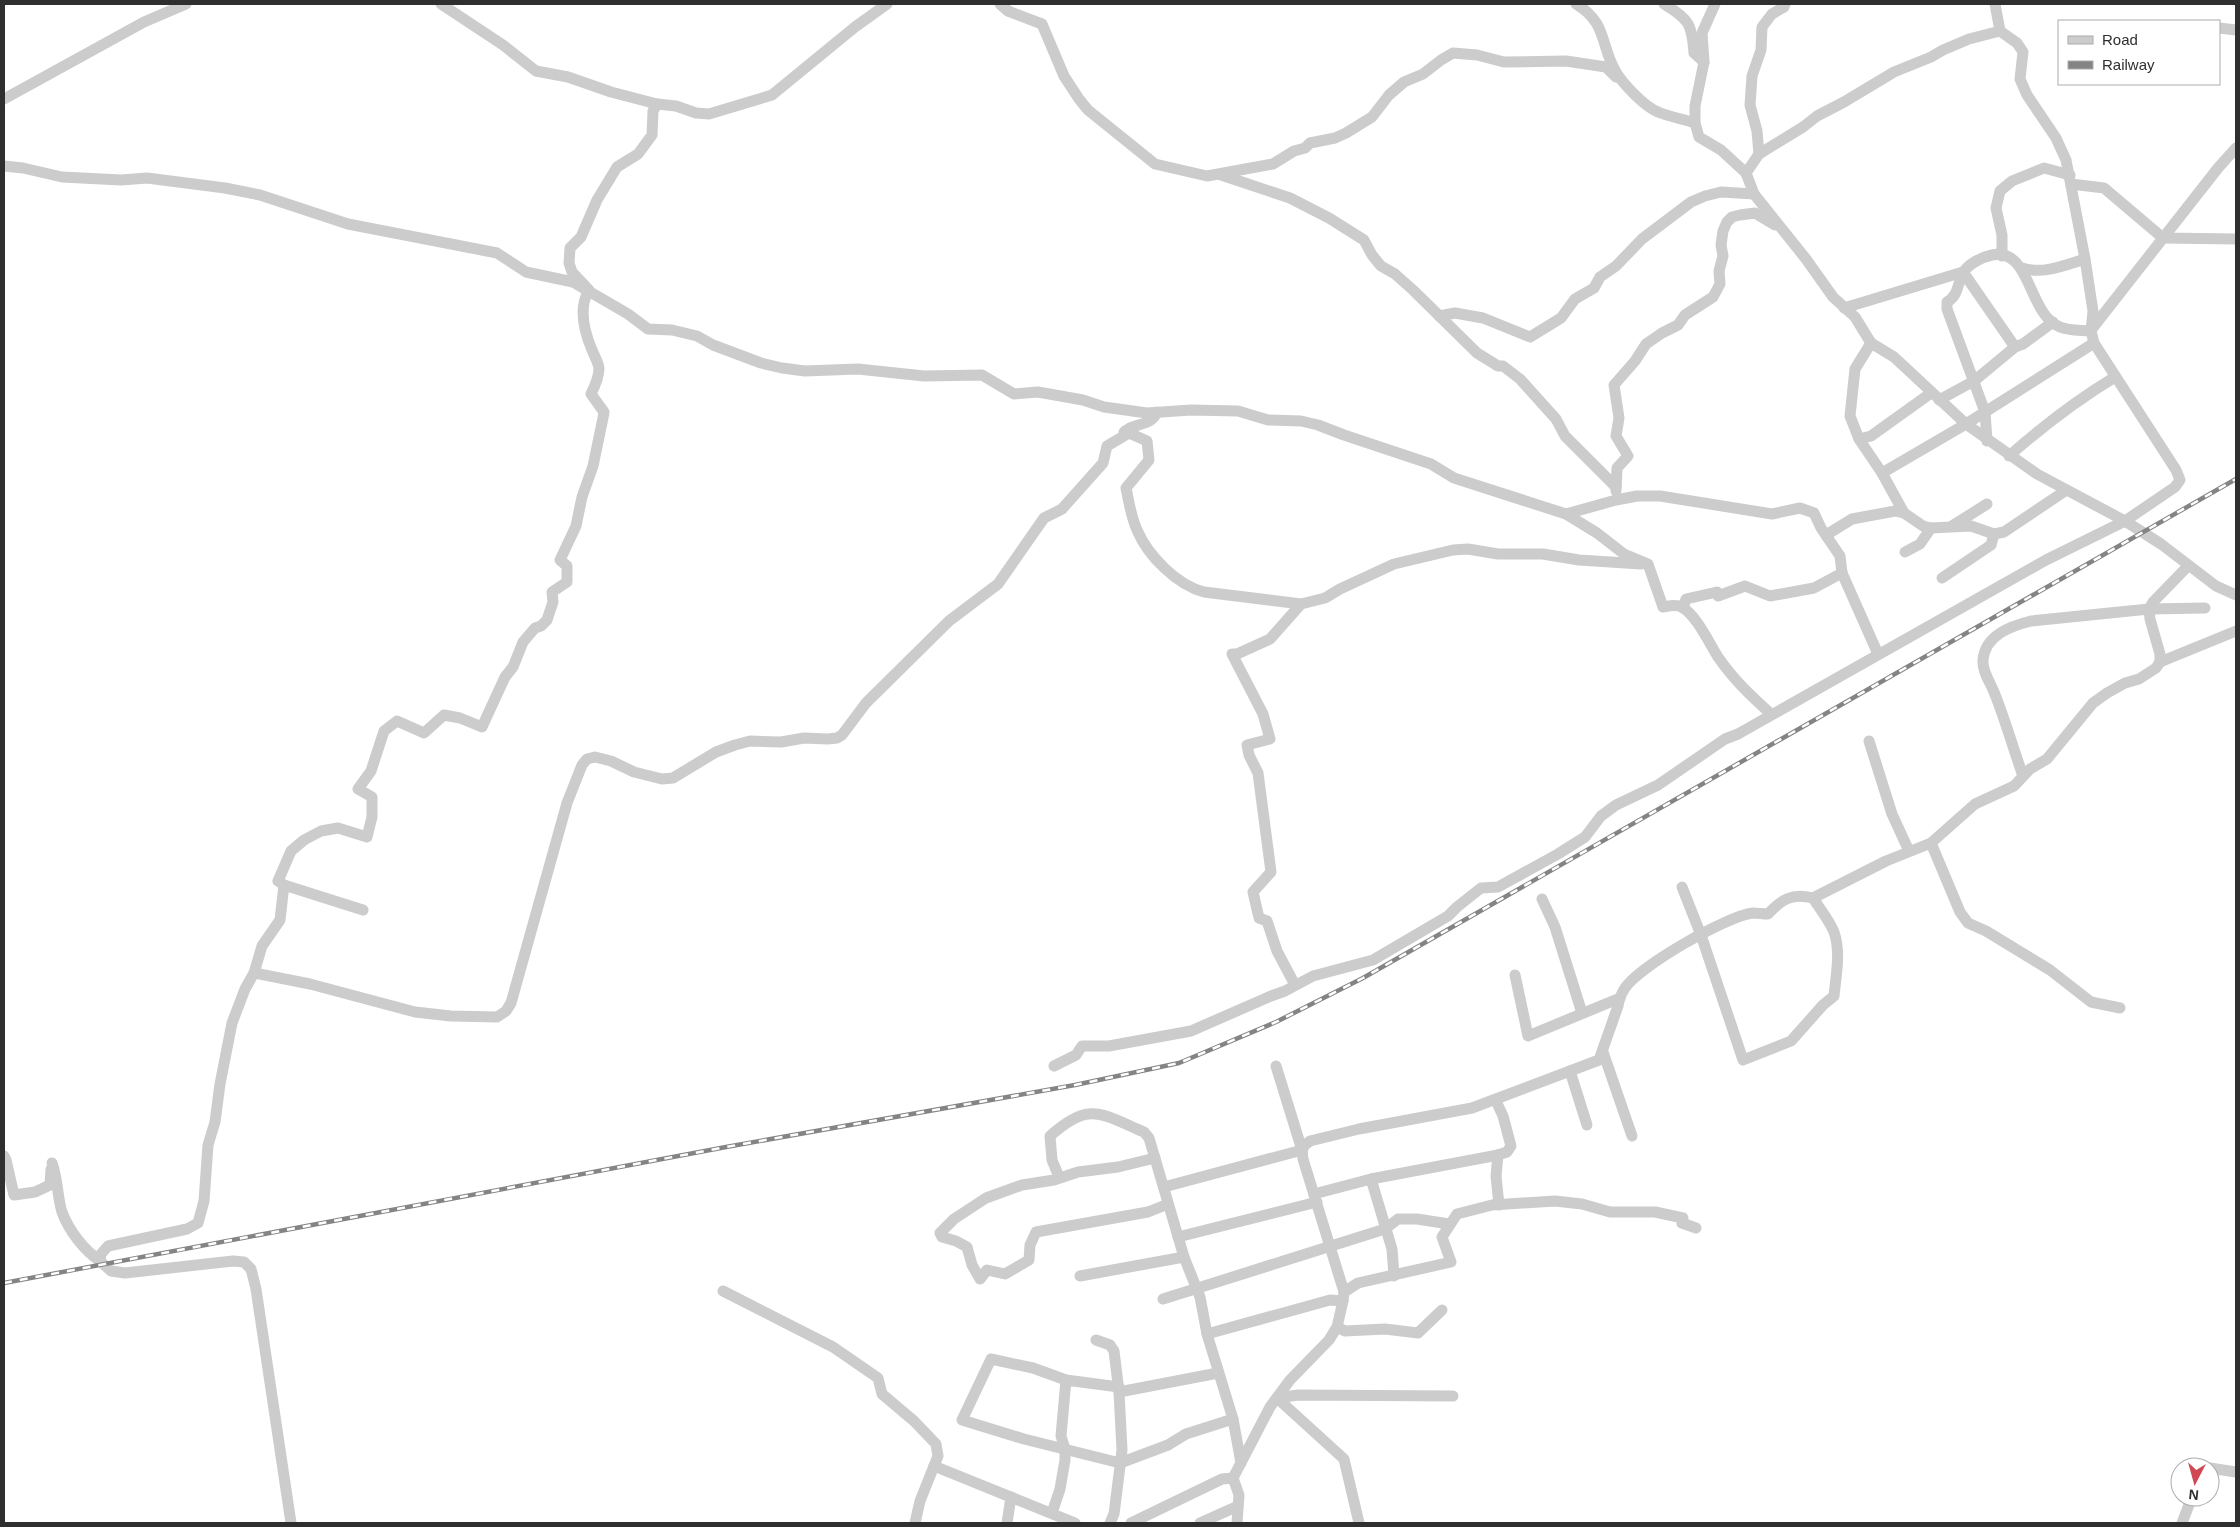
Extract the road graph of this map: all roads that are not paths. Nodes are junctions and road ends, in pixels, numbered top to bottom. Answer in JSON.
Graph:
{"nodes":[{"id":1,"x":186,"y":4,"type":"edge"},
{"id":2,"x":441,"y":4,"type":"edge"},
{"id":3,"x":888,"y":4,"type":"edge"},
{"id":4,"x":1000,"y":4,"type":"edge"},
{"id":5,"x":1576,"y":4,"type":"edge"},
{"id":6,"x":1664,"y":4,"type":"edge"},
{"id":7,"x":1715,"y":4,"type":"edge"},
{"id":8,"x":1784,"y":4,"type":"edge"},
{"id":9,"x":1995,"y":4,"type":"edge"},
{"id":10,"x":2220,"y":28,"type":"edge"},
{"id":11,"x":2236,"y":30,"type":"edge"},
{"id":12,"x":2000,"y":31,"type":"junction"},
{"id":13,"x":1704,"y":62,"type":"junction"},
{"id":14,"x":1638,"y":97,"type":"junction"},
{"id":15,"x":4,"y":99,"type":"edge"},
{"id":16,"x":657,"y":104,"type":"junction"},
{"id":17,"x":1695,"y":123,"type":"junction"},
{"id":18,"x":2236,"y":148,"type":"edge"},
{"id":19,"x":1759,"y":154,"type":"junction"},
{"id":20,"x":4,"y":166,"type":"edge"},
{"id":21,"x":1746,"y":173,"type":"junction"},
{"id":22,"x":1214,"y":175,"type":"junction"},
{"id":23,"x":2070,"y":179,"type":"junction"},
{"id":24,"x":1754,"y":194,"type":"junction"},
{"id":25,"x":1780,"y":227,"type":"junction"},
{"id":26,"x":2163,"y":238,"type":"junction"},
{"id":27,"x":2236,"y":240,"type":"edge"},
{"id":28,"x":2002,"y":256,"type":"junction"},
{"id":29,"x":2085,"y":259,"type":"junction"},
{"id":30,"x":2022,"y":268,"type":"junction"},
{"id":31,"x":1963,"y":272,"type":"junction"},
{"id":32,"x":589,"y":290,"type":"junction"},
{"id":33,"x":1844,"y":308,"type":"junction"},
{"id":34,"x":1439,"y":316,"type":"junction"},
{"id":35,"x":2053,"y":322,"type":"junction"},
{"id":36,"x":2091,"y":331,"type":"junction"},
{"id":37,"x":1871,"y":343,"type":"junction"},
{"id":38,"x":2094,"y":343,"type":"junction"},
{"id":39,"x":2015,"y":347,"type":"junction"},
{"id":40,"x":2116,"y":377,"type":"junction"},
{"id":41,"x":1974,"y":381,"type":"junction"},
{"id":42,"x":1935,"y":397,"type":"junction"},
{"id":43,"x":1104,"y":407,"type":"junction"},
{"id":44,"x":1157,"y":412,"type":"junction"},
{"id":45,"x":1985,"y":412,"type":"junction"},
{"id":46,"x":1966,"y":424,"type":"junction"},
{"id":47,"x":1130,"y":430,"type":"junction"},
{"id":48,"x":1859,"y":439,"type":"junction"},
{"id":49,"x":1987,"y":441,"type":"junction"},
{"id":50,"x":2009,"y":456,"type":"junction"},
{"id":51,"x":1882,"y":473,"type":"junction"},
{"id":52,"x":1616,"y":488,"type":"junction"},
{"id":53,"x":2065,"y":491,"type":"junction"},
{"id":54,"x":1616,"y":500,"type":"junction"},
{"id":55,"x":1988,"y":504,"type":"dead end"},
{"id":56,"x":1904,"y":513,"type":"junction"},
{"id":57,"x":1566,"y":514,"type":"junction"},
{"id":58,"x":2125,"y":521,"type":"junction"},
{"id":59,"x":1952,"y":526,"type":"junction"},
{"id":60,"x":1931,"y":528,"type":"junction"},
{"id":61,"x":1826,"y":534,"type":"junction"},
{"id":62,"x":1994,"y":534,"type":"junction"},
{"id":63,"x":1905,"y":552,"type":"dead end"},
{"id":64,"x":1648,"y":564,"type":"junction"},
{"id":65,"x":2188,"y":566,"type":"junction"},
{"id":66,"x":1842,"y":573,"type":"junction"},
{"id":67,"x":1942,"y":578,"type":"dead end"},
{"id":68,"x":2236,"y":596,"type":"edge"},
{"id":69,"x":1301,"y":604,"type":"junction"},
{"id":70,"x":1683,"y":608,"type":"junction"},
{"id":71,"x":2205,"y":608,"type":"dead end"},
{"id":72,"x":2149,"y":609,"type":"junction"},
{"id":73,"x":2236,"y":631,"type":"edge"},
{"id":74,"x":1878,"y":654,"type":"junction"},
{"id":75,"x":2160,"y":662,"type":"junction"},
{"id":76,"x":1771,"y":714,"type":"junction"},
{"id":77,"x":1869,"y":742,"type":"dead end"},
{"id":78,"x":2023,"y":776,"type":"junction"},
{"id":79,"x":1931,"y":843,"type":"junction"},
{"id":80,"x":1909,"y":851,"type":"junction"},
{"id":81,"x":284,"y":885,"type":"junction"},
{"id":82,"x":1682,"y":887,"type":"dead end"},
{"id":83,"x":1813,"y":898,"type":"junction"},
{"id":84,"x":1542,"y":899,"type":"dead end"},
{"id":85,"x":363,"y":910,"type":"dead end"},
{"id":86,"x":1701,"y":935,"type":"junction"},
{"id":87,"x":254,"y":973,"type":"junction"},
{"id":88,"x":1515,"y":975,"type":"dead end"},
{"id":89,"x":1295,"y":985,"type":"junction"},
{"id":90,"x":1620,"y":998,"type":"junction"},
{"id":91,"x":2120,"y":1008,"type":"dead end"},
{"id":92,"x":1582,"y":1014,"type":"junction"},
{"id":93,"x":1603,"y":1052,"type":"junction"},
{"id":94,"x":1054,"y":1066,"type":"dead end"},
{"id":95,"x":1276,"y":1066,"type":"dead end"},
{"id":96,"x":1570,"y":1071,"type":"junction"},
{"id":97,"x":1496,"y":1101,"type":"junction"},
{"id":98,"x":1587,"y":1125,"type":"dead end"},
{"id":99,"x":1632,"y":1136,"type":"dead end"},
{"id":100,"x":1302,"y":1150,"type":"junction"},
{"id":101,"x":1498,"y":1155,"type":"junction"},
{"id":102,"x":4,"y":1156,"type":"edge"},
{"id":103,"x":1155,"y":1158,"type":"junction"},
{"id":104,"x":1059,"y":1177,"type":"junction"},
{"id":105,"x":1371,"y":1179,"type":"junction"},
{"id":106,"x":1164,"y":1187,"type":"junction"},
{"id":107,"x":1315,"y":1198,"type":"junction"},
{"id":108,"x":1168,"y":1204,"type":"junction"},
{"id":109,"x":1499,"y":1205,"type":"junction"},
{"id":110,"x":1449,"y":1224,"type":"junction"},
{"id":111,"x":1696,"y":1228,"type":"dead end"},
{"id":112,"x":1385,"y":1229,"type":"junction"},
{"id":113,"x":1178,"y":1237,"type":"junction"},
{"id":114,"x":1330,"y":1247,"type":"junction"},
{"id":115,"x":1184,"y":1257,"type":"junction"},
{"id":116,"x":100,"y":1261,"type":"junction"},
{"id":117,"x":1080,"y":1276,"type":"dead end"},
{"id":118,"x":1394,"y":1276,"type":"junction"},
{"id":119,"x":1197,"y":1287,"type":"junction"},
{"id":120,"x":722,"y":1291,"type":"dead end"},
{"id":121,"x":1343,"y":1296,"type":"junction"},
{"id":122,"x":1163,"y":1299,"type":"dead end"},
{"id":123,"x":1442,"y":1310,"type":"dead end"},
{"id":124,"x":1337,"y":1327,"type":"junction"},
{"id":125,"x":1207,"y":1334,"type":"junction"},
{"id":126,"x":1096,"y":1340,"type":"dead end"},
{"id":127,"x":1218,"y":1373,"type":"junction"},
{"id":128,"x":1066,"y":1380,"type":"junction"},
{"id":129,"x":1119,"y":1390,"type":"junction"},
{"id":130,"x":1453,"y":1396,"type":"dead end"},
{"id":131,"x":1277,"y":1398,"type":"junction"},
{"id":132,"x":1232,"y":1419,"type":"junction"},
{"id":133,"x":1065,"y":1449,"type":"junction"},
{"id":134,"x":1120,"y":1463,"type":"junction"},
{"id":135,"x":1241,"y":1463,"type":"junction"},
{"id":136,"x":934,"y":1466,"type":"junction"},
{"id":137,"x":2220,"y":1470,"type":"edge"},
{"id":138,"x":2236,"y":1472,"type":"edge"},
{"id":139,"x":1233,"y":1478,"type":"junction"},
{"id":140,"x":1011,"y":1497,"type":"junction"},
{"id":141,"x":1238,"y":1506,"type":"junction"},
{"id":142,"x":2188,"y":1507,"type":"edge"},
{"id":143,"x":1052,"y":1513,"type":"junction"},
{"id":144,"x":291,"y":1523,"type":"edge"},
{"id":145,"x":915,"y":1523,"type":"edge"},
{"id":146,"x":1007,"y":1523,"type":"edge"},
{"id":147,"x":1075,"y":1523,"type":"edge"},
{"id":148,"x":1110,"y":1523,"type":"edge"},
{"id":149,"x":1131,"y":1523,"type":"edge"},
{"id":150,"x":1200,"y":1523,"type":"edge"},
{"id":151,"x":1237,"y":1523,"type":"edge"},
{"id":152,"x":1359,"y":1523,"type":"edge"},
{"id":153,"x":2182,"y":1523,"type":"edge"}],
"edges":[{"from":1,"to":15,"type":"street"},
{"from":2,"to":16,"type":"street"},
{"from":3,"to":16,"type":"street"},
{"from":4,"to":22,"type":"street"},
{"from":5,"to":14,"type":"street"},
{"from":6,"to":13,"type":"street"},
{"from":7,"to":13,"type":"street"},
{"from":8,"to":19,"type":"street"},
{"from":9,"to":12,"type":"street"},
{"from":10,"to":11,"type":"street"},
{"from":12,"to":19,"type":"street"},
{"from":12,"to":23,"type":"street"},
{"from":13,"to":17,"type":"street"},
{"from":14,"to":17,"type":"street"},
{"from":14,"to":22,"type":"street"},
{"from":16,"to":32,"type":"street"},
{"from":17,"to":21,"type":"street"},
{"from":18,"to":26,"type":"street"},
{"from":19,"to":21,"type":"street"},
{"from":20,"to":32,"type":"street"},
{"from":21,"to":24,"type":"street"},
{"from":22,"to":34,"type":"street"},
{"from":23,"to":26,"type":"street"},
{"from":23,"to":28,"type":"street"},
{"from":23,"to":29,"type":"street"},
{"from":24,"to":25,"type":"street"},
{"from":24,"to":34,"type":"street"},
{"from":25,"to":33,"type":"street"},
{"from":25,"to":52,"type":"street"},
{"from":26,"to":27,"type":"street"},
{"from":26,"to":36,"type":"street"},
{"from":28,"to":30,"type":"street"},
{"from":28,"to":31,"type":"street"},
{"from":29,"to":30,"type":"street"},
{"from":29,"to":36,"type":"street"},
{"from":30,"to":35,"type":"street"},
{"from":31,"to":33,"type":"street"},
{"from":31,"to":39,"type":"street"},
{"from":31,"to":41,"type":"street"},
{"from":32,"to":43,"type":"street"},
{"from":32,"to":81,"type":"street"},
{"from":33,"to":37,"type":"street"},
{"from":34,"to":52,"type":"street"},
{"from":35,"to":36,"type":"street"},
{"from":35,"to":39,"type":"street"},
{"from":36,"to":38,"type":"street"},
{"from":37,"to":42,"type":"street"},
{"from":37,"to":48,"type":"street"},
{"from":38,"to":40,"type":"street"},
{"from":38,"to":45,"type":"street"},
{"from":39,"to":41,"type":"street"},
{"from":40,"to":50,"type":"street"},
{"from":40,"to":58,"type":"street"},
{"from":41,"to":42,"type":"street"},
{"from":41,"to":45,"type":"street"},
{"from":42,"to":46,"type":"street"},
{"from":42,"to":48,"type":"street"},
{"from":43,"to":44,"type":"street"},
{"from":43,"to":47,"type":"street"},
{"from":44,"to":47,"type":"street"},
{"from":44,"to":57,"type":"street"},
{"from":45,"to":46,"type":"street"},
{"from":45,"to":49,"type":"street"},
{"from":46,"to":49,"type":"street"},
{"from":46,"to":51,"type":"street"},
{"from":47,"to":69,"type":"street"},
{"from":47,"to":87,"type":"street"},
{"from":48,"to":51,"type":"street"},
{"from":49,"to":50,"type":"street"},
{"from":50,"to":53,"type":"street"},
{"from":51,"to":56,"type":"street"},
{"from":52,"to":54,"type":"street"},
{"from":53,"to":58,"type":"street"},
{"from":53,"to":62,"type":"street"},
{"from":54,"to":57,"type":"street"},
{"from":54,"to":61,"type":"street"},
{"from":55,"to":59,"type":"street"},
{"from":56,"to":60,"type":"street"},
{"from":56,"to":61,"type":"street"},
{"from":57,"to":64,"type":"street"},
{"from":58,"to":65,"type":"street"},
{"from":58,"to":74,"type":"street"},
{"from":59,"to":60,"type":"street"},
{"from":59,"to":62,"type":"street"},
{"from":60,"to":63,"type":"street"},
{"from":61,"to":66,"type":"street"},
{"from":62,"to":67,"type":"street"},
{"from":64,"to":69,"type":"street"},
{"from":64,"to":70,"type":"street"},
{"from":65,"to":68,"type":"street"},
{"from":65,"to":72,"type":"street"},
{"from":66,"to":70,"type":"street"},
{"from":66,"to":74,"type":"street"},
{"from":69,"to":89,"type":"street"},
{"from":70,"to":76,"type":"street"},
{"from":71,"to":72,"type":"street"},
{"from":72,"to":75,"type":"street"},
{"from":72,"to":78,"type":"street"},
{"from":73,"to":75,"type":"street"},
{"from":74,"to":76,"type":"street"},
{"from":75,"to":78,"type":"street"},
{"from":76,"to":89,"type":"street"},
{"from":77,"to":80,"type":"street"},
{"from":78,"to":79,"type":"street"},
{"from":79,"to":80,"type":"street"},
{"from":79,"to":91,"type":"street"},
{"from":80,"to":83,"type":"street"},
{"from":81,"to":85,"type":"street"},
{"from":81,"to":87,"type":"street"},
{"from":82,"to":86,"type":"street"},
{"from":83,"to":86,"type":"street"},
{"from":83,"to":86,"type":"street"},
{"from":84,"to":92,"type":"street"},
{"from":86,"to":90,"type":"street"},
{"from":87,"to":116,"type":"street"},
{"from":88,"to":92,"type":"street"},
{"from":89,"to":94,"type":"street"},
{"from":90,"to":92,"type":"street"},
{"from":90,"to":93,"type":"street"},
{"from":93,"to":96,"type":"street"},
{"from":93,"to":99,"type":"street"},
{"from":95,"to":100,"type":"street"},
{"from":96,"to":97,"type":"street"},
{"from":96,"to":98,"type":"street"},
{"from":97,"to":100,"type":"street"},
{"from":97,"to":101,"type":"street"},
{"from":100,"to":106,"type":"street"},
{"from":100,"to":107,"type":"street"},
{"from":101,"to":105,"type":"street"},
{"from":101,"to":109,"type":"street"},
{"from":102,"to":116,"type":"street"},
{"from":103,"to":104,"type":"street"},
{"from":103,"to":104,"type":"street"},
{"from":103,"to":106,"type":"street"},
{"from":104,"to":108,"type":"street"},
{"from":105,"to":107,"type":"street"},
{"from":105,"to":112,"type":"street"},
{"from":106,"to":108,"type":"street"},
{"from":107,"to":113,"type":"street"},
{"from":107,"to":114,"type":"street"},
{"from":108,"to":113,"type":"street"},
{"from":109,"to":110,"type":"street"},
{"from":109,"to":111,"type":"street"},
{"from":110,"to":112,"type":"street"},
{"from":110,"to":118,"type":"street"},
{"from":112,"to":114,"type":"street"},
{"from":112,"to":118,"type":"street"},
{"from":113,"to":115,"type":"street"},
{"from":114,"to":119,"type":"street"},
{"from":114,"to":121,"type":"street"},
{"from":115,"to":117,"type":"street"},
{"from":115,"to":119,"type":"street"},
{"from":116,"to":144,"type":"street"},
{"from":118,"to":121,"type":"street"},
{"from":119,"to":122,"type":"street"},
{"from":119,"to":125,"type":"street"},
{"from":120,"to":136,"type":"street"},
{"from":121,"to":124,"type":"street"},
{"from":121,"to":125,"type":"street"},
{"from":123,"to":124,"type":"street"},
{"from":124,"to":131,"type":"street"},
{"from":125,"to":127,"type":"street"},
{"from":126,"to":129,"type":"street"},
{"from":127,"to":129,"type":"street"},
{"from":127,"to":132,"type":"street"},
{"from":128,"to":129,"type":"street"},
{"from":128,"to":133,"type":"street"},
{"from":128,"to":133,"type":"street"},
{"from":129,"to":134,"type":"street"},
{"from":130,"to":131,"type":"street"},
{"from":131,"to":135,"type":"street"},
{"from":131,"to":152,"type":"street"},
{"from":132,"to":134,"type":"street"},
{"from":132,"to":135,"type":"street"},
{"from":133,"to":134,"type":"street"},
{"from":133,"to":143,"type":"street"},
{"from":134,"to":148,"type":"street"},
{"from":135,"to":139,"type":"street"},
{"from":136,"to":140,"type":"street"},
{"from":136,"to":145,"type":"street"},
{"from":137,"to":138,"type":"street"},
{"from":139,"to":141,"type":"street"},
{"from":139,"to":149,"type":"street"},
{"from":140,"to":143,"type":"street"},
{"from":140,"to":146,"type":"street"},
{"from":141,"to":150,"type":"street"},
{"from":141,"to":151,"type":"street"},
{"from":142,"to":153,"type":"street"},
{"from":143,"to":147,"type":"street"}]}
